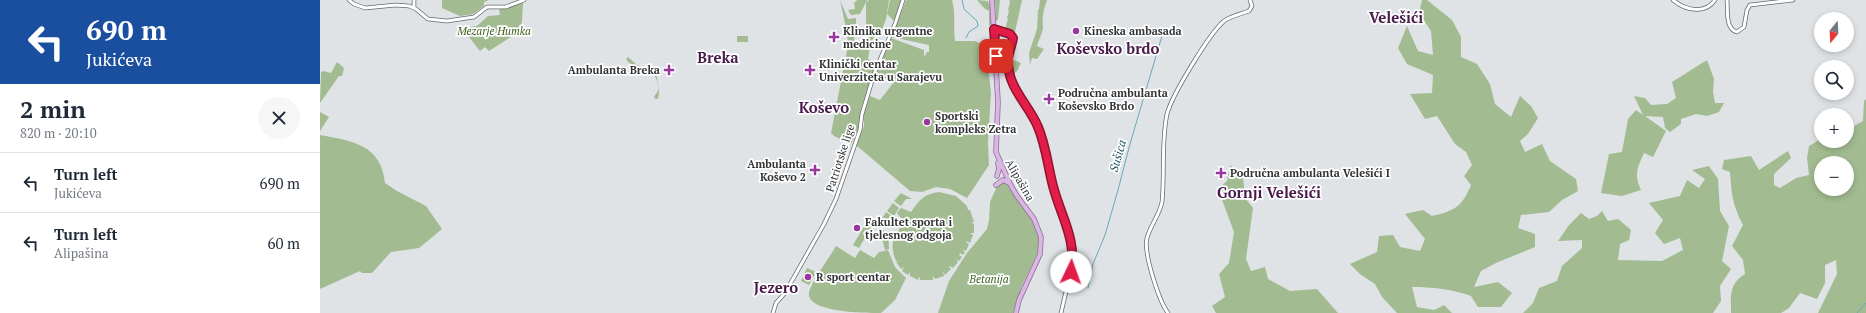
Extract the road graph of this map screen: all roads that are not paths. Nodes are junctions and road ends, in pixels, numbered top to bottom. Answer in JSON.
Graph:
{"nodes":[{"id":1,"x":349,"y":0,"type":"edge"},
{"id":2,"x":414,"y":0,"type":"edge"},
{"id":3,"x":524,"y":0,"type":"edge"},
{"id":4,"x":902,"y":0,"type":"edge"},
{"id":5,"x":992,"y":0,"type":"edge"},
{"id":6,"x":1250,"y":0,"type":"edge"},
{"id":7,"x":1673,"y":0,"type":"edge"},
{"id":8,"x":1715,"y":0,"type":"edge"},
{"id":9,"x":1727,"y":0,"type":"edge"},
{"id":10,"x":1793,"y":0,"type":"edge"},
{"id":11,"x":414,"y":8,"type":"junction"},
{"id":12,"x":994,"y":29,"type":"junction"},
{"id":13,"x":1003,"y":32,"type":"junction"},
{"id":14,"x":994,"y":39,"type":"junction"},
{"id":15,"x":998,"y":158,"type":"junction"},
{"id":16,"x":998,"y":176,"type":"dead end"},
{"id":17,"x":1010,"y":184,"type":"junction"},
{"id":18,"x":996,"y":186,"type":"dead end"},
{"id":19,"x":773,"y":313,"type":"edge"},
{"id":20,"x":1016,"y":313,"type":"edge"},
{"id":21,"x":1061,"y":313,"type":"edge"},
{"id":22,"x":1168,"y":313,"type":"edge"}],
"edges":[{"from":1,"to":11,"type":"street"},
{"from":2,"to":11,"type":"street"},
{"from":3,"to":11,"type":"street"},
{"from":4,"to":19,"type":"street","name":"Patriotske lige"},
{"from":5,"to":12,"type":"main road","name":"Alipašina"},
{"from":6,"to":22,"type":"street"},
{"from":7,"to":8,"type":"street"},
{"from":9,"to":10,"type":"street"},
{"from":12,"to":13,"type":"street"},
{"from":12,"to":14,"type":"main road","name":"Alipašina"},
{"from":13,"to":14,"type":"main road"},
{"from":13,"to":21,"type":"street"},
{"from":14,"to":15,"type":"main road","name":"Alipašina"},
{"from":15,"to":16,"type":"main road"},
{"from":15,"to":17,"type":"main road","name":"Alipašina"},
{"from":17,"to":18,"type":"main road"},
{"from":17,"to":20,"type":"main road","name":"Alipašina"}]}
